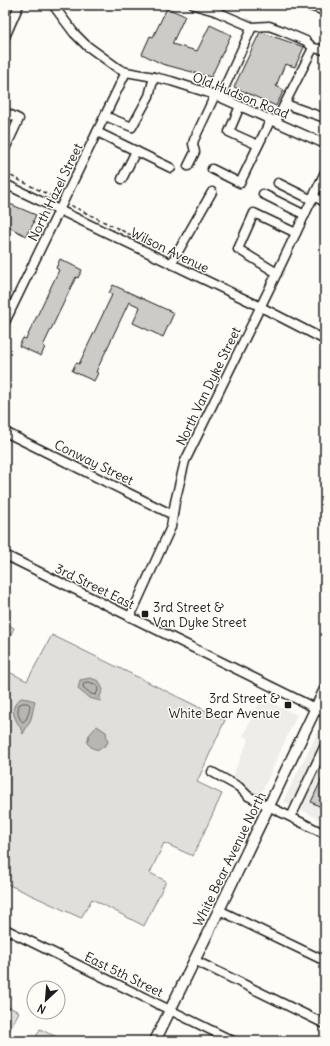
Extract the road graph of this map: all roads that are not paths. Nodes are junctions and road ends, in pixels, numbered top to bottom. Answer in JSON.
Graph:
{"nodes":[{"id":1,"x":19,"y":5,"type":"edge"},
{"id":2,"x":53,"y":5,"type":"edge"},
{"id":3,"x":194,"y":5,"type":"edge"},
{"id":4,"x":308,"y":5,"type":"edge"},
{"id":5,"x":325,"y":11,"type":"edge"},
{"id":6,"x":252,"y":27,"type":"junction"},
{"id":7,"x":5,"y":37,"type":"edge"},
{"id":8,"x":314,"y":48,"type":"junction"},
{"id":9,"x":325,"y":50,"type":"edge"},
{"id":10,"x":126,"y":72,"type":"junction"},
{"id":11,"x":154,"y":77,"type":"junction"},
{"id":12,"x":217,"y":96,"type":"junction"},
{"id":13,"x":285,"y":104,"type":"junction"},
{"id":14,"x":240,"y":106,"type":"junction"},
{"id":15,"x":5,"y":112,"type":"edge"},
{"id":16,"x":105,"y":116,"type":"junction"},
{"id":17,"x":325,"y":118,"type":"edge"},
{"id":18,"x":273,"y":120,"type":"junction"},
{"id":19,"x":97,"y":132,"type":"junction"},
{"id":20,"x":325,"y":144,"type":"edge"},
{"id":21,"x":258,"y":145,"type":"junction"},
{"id":22,"x":5,"y":148,"type":"edge"},
{"id":23,"x":136,"y":151,"type":"junction"},
{"id":24,"x":188,"y":166,"type":"dead end"},
{"id":25,"x":171,"y":168,"type":"dead end"},
{"id":26,"x":212,"y":170,"type":"dead end"},
{"id":27,"x":325,"y":172,"type":"edge"},
{"id":28,"x":122,"y":180,"type":"dead end"},
{"id":29,"x":278,"y":183,"type":"dead end"},
{"id":30,"x":5,"y":184,"type":"edge"},
{"id":31,"x":212,"y":192,"type":"dead end"},
{"id":32,"x":263,"y":194,"type":"dead end"},
{"id":33,"x":312,"y":198,"type":"junction"},
{"id":34,"x":325,"y":202,"type":"edge"},
{"id":35,"x":59,"y":210,"type":"junction"},
{"id":36,"x":305,"y":215,"type":"junction"},
{"id":37,"x":296,"y":233,"type":"junction"},
{"id":38,"x":171,"y":264,"type":"junction"},
{"id":39,"x":277,"y":273,"type":"junction"},
{"id":40,"x":259,"y":307,"type":"junction"},
{"id":41,"x":5,"y":322,"type":"edge"},
{"id":42,"x":325,"y":340,"type":"edge"},
{"id":43,"x":5,"y":432,"type":"edge"},
{"id":44,"x":173,"y":515,"type":"junction"},
{"id":45,"x":5,"y":555,"type":"edge"},
{"id":46,"x":130,"y":617,"type":"junction"},
{"id":47,"x":325,"y":689,"type":"edge"},
{"id":48,"x":320,"y":710,"type":"edge"},
{"id":49,"x":325,"y":745,"type":"edge"},
{"id":50,"x":212,"y":772,"type":"dead end"},
{"id":51,"x":269,"y":806,"type":"junction"},
{"id":52,"x":291,"y":817,"type":"junction"},
{"id":53,"x":325,"y":834,"type":"edge"},
{"id":54,"x":219,"y":910,"type":"junction"},
{"id":55,"x":5,"y":929,"type":"edge"},
{"id":56,"x":194,"y":960,"type":"junction"},
{"id":57,"x":325,"y":961,"type":"edge"},
{"id":58,"x":170,"y":1010,"type":"junction"},
{"id":59,"x":325,"y":1024,"type":"edge"},
{"id":60,"x":155,"y":1041,"type":"edge"},
{"id":61,"x":233,"y":1041,"type":"edge"}],
"edges":[{"from":1,"to":7,"type":"street"},
{"from":2,"to":10,"type":"street","name":"Old Hudson Road"},
{"from":3,"to":6,"type":"street"},
{"from":4,"to":5,"type":"street"},
{"from":6,"to":8,"type":"street"},
{"from":6,"to":12,"type":"street"},
{"from":8,"to":9,"type":"street"},
{"from":8,"to":13,"type":"street"},
{"from":10,"to":11,"type":"street","name":"Old Hudson Road"},
{"from":10,"to":16,"type":"street","name":"North Hazel Street"},
{"from":11,"to":12,"type":"street","name":"Old Hudson Road"},
{"from":11,"to":16,"type":"street"},
{"from":12,"to":14,"type":"street","name":"Old Hudson Road"},
{"from":12,"to":24,"type":"street"},
{"from":13,"to":17,"type":"street"},
{"from":13,"to":18,"type":"street"},
{"from":14,"to":18,"type":"street","name":"Old Hudson Road"},
{"from":14,"to":21,"type":"street"},
{"from":15,"to":22,"type":"street"},
{"from":16,"to":19,"type":"street","name":"North Hazel Street"},
{"from":18,"to":20,"type":"street","name":"Old Hudson Road"},
{"from":18,"to":21,"type":"street"},
{"from":19,"to":23,"type":"street"},
{"from":19,"to":35,"type":"street","name":"North Hazel Street"},
{"from":21,"to":26,"type":"street"},
{"from":23,"to":25,"type":"street"},
{"from":23,"to":28,"type":"street"},
{"from":27,"to":33,"type":"street","name":"North Van Dyke Street"},
{"from":29,"to":33,"type":"street"},
{"from":30,"to":35,"type":"street","name":"Wilson Avenue"},
{"from":31,"to":38,"type":"street"},
{"from":32,"to":36,"type":"street"},
{"from":33,"to":34,"type":"street"},
{"from":33,"to":36,"type":"street","name":"North Van Dyke Street"},
{"from":35,"to":38,"type":"street","name":"Wilson Avenue"},
{"from":35,"to":41,"type":"street","name":"North Hazel Street"},
{"from":36,"to":37,"type":"street","name":"North Van Dyke Street"},
{"from":37,"to":39,"type":"street","name":"North Van Dyke Street"},
{"from":37,"to":39,"type":"street"},
{"from":38,"to":40,"type":"street","name":"Wilson Avenue"},
{"from":39,"to":40,"type":"street","name":"North Van Dyke Street"},
{"from":40,"to":42,"type":"street","name":"Wilson Avenue"},
{"from":40,"to":44,"type":"street","name":"North Van Dyke Street"},
{"from":43,"to":44,"type":"street","name":"Conway Street"},
{"from":44,"to":46,"type":"street","name":"North Van Dyke Street"},
{"from":45,"to":46,"type":"street","name":"3rd Street East"},
{"from":46,"to":48,"type":"street","name":"3rd Street East"},
{"from":47,"to":48,"type":"main road","name":"White Bear Avenue North"},
{"from":48,"to":51,"type":"main road","name":"White Bear Avenue North"},
{"from":49,"to":52,"type":"street"},
{"from":50,"to":51,"type":"street"},
{"from":51,"to":52,"type":"street"},
{"from":51,"to":54,"type":"main road","name":"White Bear Avenue North"},
{"from":52,"to":53,"type":"street"},
{"from":54,"to":56,"type":"main road","name":"White Bear Avenue North"},
{"from":54,"to":57,"type":"street"},
{"from":55,"to":58,"type":"street","name":"East 5th Street"},
{"from":56,"to":58,"type":"main road","name":"White Bear Avenue North"},
{"from":56,"to":59,"type":"street"},
{"from":58,"to":60,"type":"main road","name":"White Bear Avenue North"},
{"from":58,"to":61,"type":"street","name":"East 5th Street"}]}
